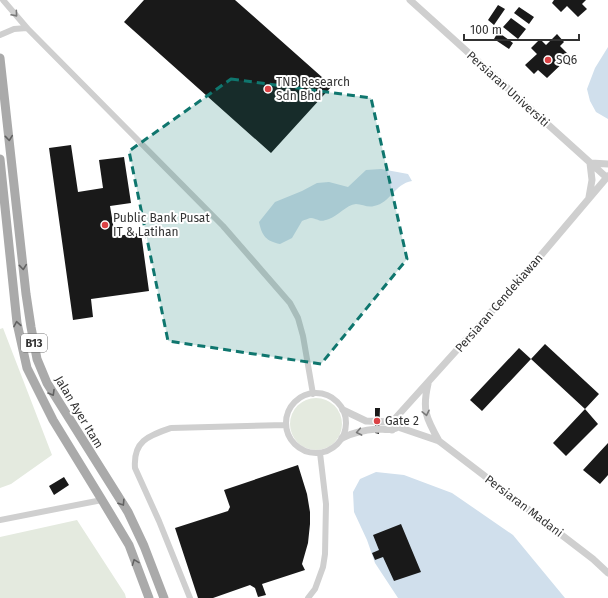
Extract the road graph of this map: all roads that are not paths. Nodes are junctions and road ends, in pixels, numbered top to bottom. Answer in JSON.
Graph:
{"nodes":[{"id":1,"x":3,"y":0,"type":"edge"},
{"id":2,"x":410,"y":0,"type":"edge"},
{"id":3,"x":27,"y":28,"type":"junction"},
{"id":4,"x":0,"y":35,"type":"edge"},
{"id":5,"x":0,"y":58,"type":"edge"},
{"id":6,"x":0,"y":159,"type":"edge"},
{"id":7,"x":590,"y":163,"type":"junction"},
{"id":8,"x":608,"y":164,"type":"edge"},
{"id":9,"x":607,"y":176,"type":"edge"},
{"id":10,"x":588,"y":199,"type":"junction"},
{"id":11,"x":428,"y":383,"type":"junction"},
{"id":12,"x":313,"y":394,"type":"junction"},
{"id":13,"x":343,"y":410,"type":"junction"},
{"id":14,"x":286,"y":426,"type":"junction"},
{"id":15,"x":394,"y":426,"type":"junction"},
{"id":16,"x":342,"y":438,"type":"junction"},
{"id":17,"x":439,"y":440,"type":"junction"},
{"id":18,"x":320,"y":453,"type":"junction"},
{"id":19,"x":102,"y":500,"type":"junction"},
{"id":20,"x":0,"y":520,"type":"edge"},
{"id":21,"x":608,"y":573,"type":"edge"},
{"id":22,"x":149,"y":598,"type":"edge"},
{"id":23,"x":164,"y":598,"type":"edge"},
{"id":24,"x":190,"y":598,"type":"edge"},
{"id":25,"x":308,"y":598,"type":"edge"}],
"edges":[{"from":1,"to":3,"type":"street","one_way":true},
{"from":2,"to":7,"type":"street","name":"Persiaran Universiti"},
{"from":3,"to":4,"type":"street"},
{"from":3,"to":12,"type":"street"},
{"from":5,"to":23,"type":"main road","name":"Jalan Ayer Itam","number":"B13","one_way":true},
{"from":19,"to":6,"type":"main road","name":"Jalan Ayer Itam","number":"B13","one_way":true},
{"from":7,"to":8,"type":"street"},
{"from":7,"to":9,"type":"street","name":"Persiaran Universiti"},
{"from":7,"to":10,"type":"street"},
{"from":9,"to":10,"type":"street","name":"Persiaran Cendekiawan"},
{"from":10,"to":11,"type":"street","name":"Persiaran Cendekiawan"},
{"from":11,"to":15,"type":"street","name":"Persiaran Cendekiawan"},
{"from":11,"to":17,"type":"street","one_way":true},
{"from":12,"to":13,"type":"street"},
{"from":12,"to":14,"type":"street"},
{"from":13,"to":15,"type":"street"},
{"from":13,"to":16,"type":"street"},
{"from":14,"to":18,"type":"street"},
{"from":14,"to":24,"type":"street"},
{"from":15,"to":16,"type":"street","one_way":true},
{"from":15,"to":17,"type":"street"},
{"from":16,"to":18,"type":"street"},
{"from":17,"to":21,"type":"street","name":"Persiaran Madani"},
{"from":18,"to":25,"type":"street"},
{"from":19,"to":20,"type":"street"},
{"from":22,"to":19,"type":"main road","name":"Jalan Ayer Itam","number":"B13","one_way":true}]}
